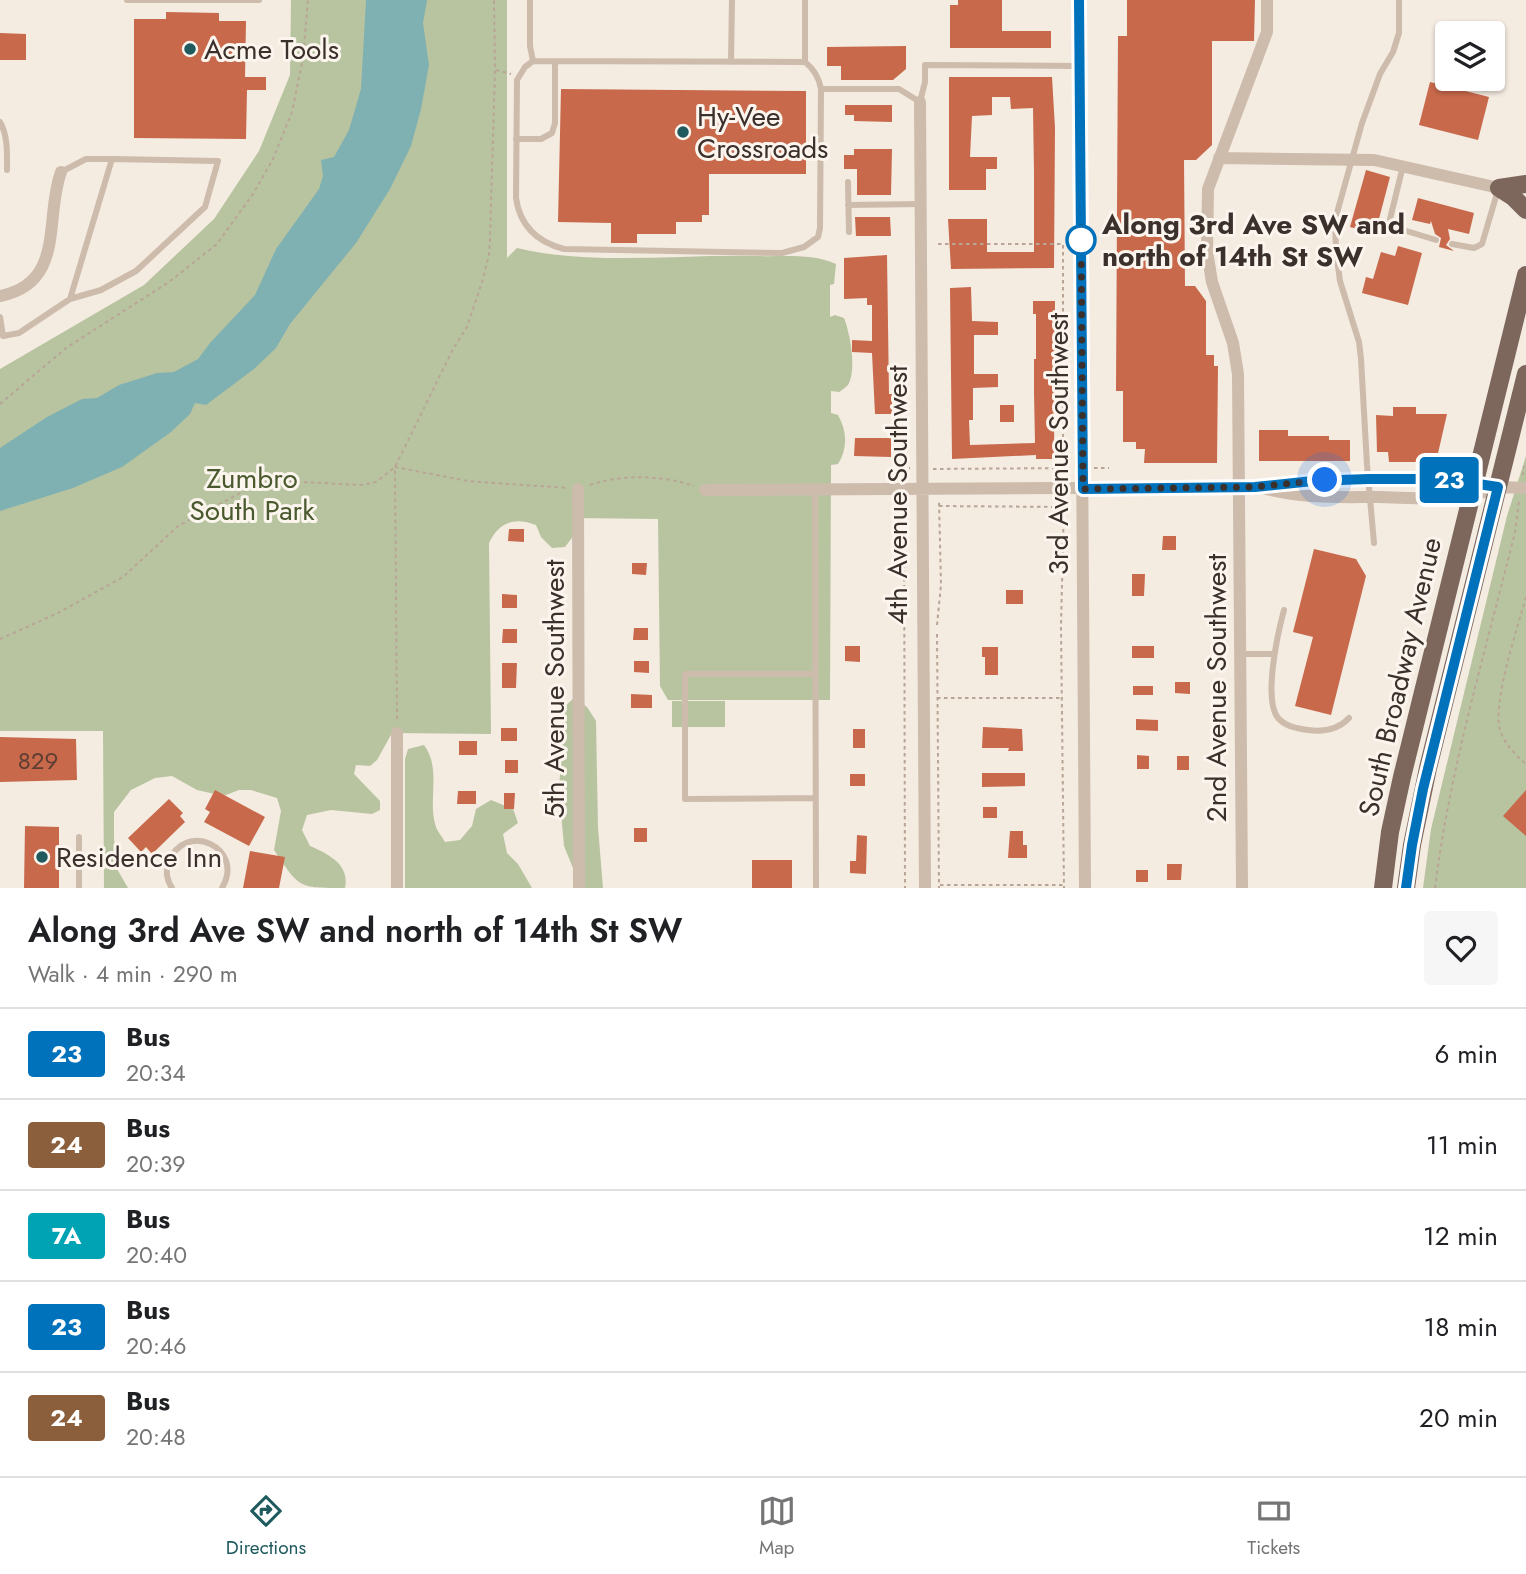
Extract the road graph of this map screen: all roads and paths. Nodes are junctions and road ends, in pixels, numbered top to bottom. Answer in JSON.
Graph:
{"nodes":[{"id":1,"x":127,"y":0,"type":"edge"},
{"id":2,"x":494,"y":0,"type":"edge"},
{"id":3,"x":530,"y":0,"type":"edge"},
{"id":4,"x":732,"y":0,"type":"edge"},
{"id":5,"x":805,"y":0,"type":"edge"},
{"id":6,"x":1079,"y":0,"type":"edge"},
{"id":7,"x":1268,"y":0,"type":"edge"},
{"id":8,"x":1399,"y":0,"type":"edge"},
{"id":9,"x":259,"y":1,"type":"edge"},
{"id":10,"x":533,"y":61,"type":"junction"},
{"id":11,"x":555,"y":61,"type":"junction"},
{"id":12,"x":731,"y":62,"type":"junction"},
{"id":13,"x":805,"y":62,"type":"junction"},
{"id":14,"x":1079,"y":66,"type":"junction"},
{"id":15,"x":495,"y":69,"type":"junction"},
{"id":16,"x":517,"y":80,"type":"junction"},
{"id":17,"x":821,"y":89,"type":"junction"},
{"id":18,"x":920,"y":102,"type":"junction"},
{"id":19,"x":0,"y":122,"type":"edge"},
{"id":20,"x":516,"y":139,"type":"junction"},
{"id":21,"x":1219,"y":158,"type":"junction"},
{"id":22,"x":1353,"y":158,"type":"junction"},
{"id":23,"x":113,"y":159,"type":"junction"},
{"id":24,"x":1403,"y":166,"type":"junction"},
{"id":25,"x":7,"y":170,"type":"dead end"},
{"id":26,"x":61,"y":172,"type":"joint"},
{"id":27,"x":848,"y":182,"type":"dead end"},
{"id":28,"x":1526,"y":184,"type":"edge"},
{"id":29,"x":1499,"y":188,"type":"junction"},
{"id":30,"x":920,"y":204,"type":"junction"},
{"id":31,"x":848,"y":205,"type":"junction"},
{"id":32,"x":1526,"y":210,"type":"edge"},
{"id":33,"x":849,"y":232,"type":"dead end"},
{"id":34,"x":1436,"y":240,"type":"dead end"},
{"id":35,"x":938,"y":244,"type":"dead end"},
{"id":36,"x":1452,"y":244,"type":"dead end"},
{"id":37,"x":1526,"y":275,"type":"edge"},
{"id":38,"x":0,"y":296,"type":"edge"},
{"id":39,"x":70,"y":299,"type":"junction"},
{"id":40,"x":0,"y":317,"type":"edge"},
{"id":41,"x":1526,"y":374,"type":"edge"},
{"id":42,"x":395,"y":467,"type":"junction"},
{"id":43,"x":1063,"y":468,"type":"junction"},
{"id":44,"x":939,"y":469,"type":"dead end"},
{"id":45,"x":1368,"y":479,"type":"junction"},
{"id":46,"x":1239,"y":487,"type":"junction"},
{"id":47,"x":1255,"y":487,"type":"junction"},
{"id":48,"x":1498,"y":487,"type":"junction"},
{"id":49,"x":1526,"y":488,"type":"edge"},
{"id":50,"x":578,"y":489,"type":"junction"},
{"id":51,"x":922,"y":489,"type":"junction"},
{"id":52,"x":1064,"y":489,"type":"junction"},
{"id":53,"x":1083,"y":489,"type":"junction"},
{"id":54,"x":1472,"y":490,"type":"junction"},
{"id":55,"x":705,"y":491,"type":"joint"},
{"id":56,"x":815,"y":491,"type":"junction"},
{"id":57,"x":1370,"y":497,"type":"junction"},
{"id":58,"x":1518,"y":504,"type":"dead end"},
{"id":59,"x":905,"y":506,"type":"dead end"},
{"id":60,"x":1064,"y":507,"type":"junction"},
{"id":61,"x":1374,"y":543,"type":"dead end"},
{"id":62,"x":1526,"y":597,"type":"edge"},
{"id":63,"x":1283,"y":610,"type":"dead end"},
{"id":64,"x":0,"y":639,"type":"edge"},
{"id":65,"x":1240,"y":654,"type":"junction"},
{"id":66,"x":1273,"y":654,"type":"junction"},
{"id":67,"x":815,"y":674,"type":"junction"},
{"id":68,"x":937,"y":698,"type":"junction"},
{"id":69,"x":1062,"y":698,"type":"junction"},
{"id":70,"x":1349,"y":718,"type":"dead end"},
{"id":71,"x":397,"y":733,"type":"joint"},
{"id":72,"x":1526,"y":764,"type":"edge"},
{"id":73,"x":815,"y":799,"type":"junction"},
{"id":74,"x":79,"y":837,"type":"dead end"},
{"id":75,"x":171,"y":886,"type":"edge"},
{"id":76,"x":939,"y":886,"type":"edge"},
{"id":77,"x":1064,"y":886,"type":"edge"},
{"id":78,"x":79,"y":888,"type":"edge"},
{"id":79,"x":161,"y":888,"type":"edge"},
{"id":80,"x":222,"y":888,"type":"edge"},
{"id":81,"x":397,"y":888,"type":"edge"},
{"id":82,"x":579,"y":888,"type":"edge"},
{"id":83,"x":816,"y":888,"type":"edge"},
{"id":84,"x":905,"y":888,"type":"edge"},
{"id":85,"x":925,"y":888,"type":"edge"},
{"id":86,"x":1085,"y":888,"type":"edge"},
{"id":87,"x":1241,"y":888,"type":"edge"},
{"id":88,"x":1383,"y":888,"type":"edge"},
{"id":89,"x":1406,"y":888,"type":"edge"},
{"id":90,"x":1435,"y":888,"type":"edge"}],
"edges":[{"from":1,"to":9,"type":"lane"},
{"from":2,"to":15,"type":"path"},
{"from":3,"to":10,"type":"lane"},
{"from":4,"to":12,"type":"lane"},
{"from":5,"to":13,"type":"lane"},
{"from":6,"to":14,"type":"street","name":"3rd Avenue Southwest"},
{"from":7,"to":21,"type":"street","name":"2nd Avenue Southwest"},
{"from":8,"to":22,"type":"lane"},
{"from":10,"to":11,"type":"lane"},
{"from":10,"to":16,"type":"lane"},
{"from":11,"to":12,"type":"lane"},
{"from":11,"to":20,"type":"lane"},
{"from":12,"to":13,"type":"lane"},
{"from":13,"to":17,"type":"lane"},
{"from":14,"to":18,"type":"lane"},
{"from":14,"to":53,"type":"street","name":"3rd Avenue Southwest"},
{"from":15,"to":16,"type":"path"},
{"from":15,"to":42,"type":"path"},
{"from":16,"to":20,"type":"lane"},
{"from":17,"to":18,"type":"lane"},
{"from":17,"to":20,"type":"lane"},
{"from":18,"to":30,"type":"street","name":"4th Avenue Southwest"},
{"from":19,"to":25,"type":"lane"},
{"from":21,"to":22,"type":"street"},
{"from":21,"to":46,"type":"street","name":"2nd Avenue Southwest"},
{"from":22,"to":24,"type":"street"},
{"from":22,"to":45,"type":"lane"},
{"from":23,"to":26,"type":"lane"},
{"from":23,"to":39,"type":"lane"},
{"from":23,"to":39,"type":"lane"},
{"from":24,"to":29,"type":"street"},
{"from":24,"to":34,"type":"lane"},
{"from":26,"to":38,"type":"street"},
{"from":27,"to":31,"type":"lane"},
{"from":28,"to":29,"type":"main road"},
{"from":29,"to":32,"type":"main road"},
{"from":29,"to":36,"type":"lane"},
{"from":30,"to":31,"type":"lane"},
{"from":30,"to":51,"type":"street","name":"4th Avenue Southwest"},
{"from":31,"to":33,"type":"lane"},
{"from":35,"to":43,"type":"path"},
{"from":37,"to":54,"type":"main road","name":"South Broadway Avenue"},
{"from":39,"to":40,"type":"lane"},
{"from":41,"to":48,"type":"main road","name":"South Broadway Avenue"},
{"from":42,"to":50,"type":"path"},
{"from":42,"to":64,"type":"path"},
{"from":42,"to":71,"type":"path"},
{"from":43,"to":44,"type":"path"},
{"from":43,"to":52,"type":"path"},
{"from":45,"to":47,"type":"street"},
{"from":45,"to":54,"type":"street"},
{"from":45,"to":57,"type":"lane"},
{"from":46,"to":47,"type":"street"},
{"from":46,"to":53,"type":"street"},
{"from":46,"to":65,"type":"street","name":"2nd Avenue Southwest"},
{"from":47,"to":57,"type":"street"},
{"from":48,"to":49,"type":"street"},
{"from":48,"to":54,"type":"street"},
{"from":48,"to":89,"type":"main road","name":"South Broadway Avenue"},
{"from":50,"to":55,"type":"path"},
{"from":50,"to":82,"type":"street","name":"5th Avenue Southwest"},
{"from":51,"to":52,"type":"street"},
{"from":51,"to":56,"type":"street"},
{"from":51,"to":85,"type":"street","name":"4th Avenue Southwest"},
{"from":52,"to":53,"type":"street"},
{"from":52,"to":60,"type":"path"},
{"from":53,"to":86,"type":"street","name":"3rd Avenue Southwest"},
{"from":54,"to":57,"type":"street"},
{"from":54,"to":88,"type":"main road","name":"South Broadway Avenue"},
{"from":55,"to":56,"type":"street"},
{"from":56,"to":67,"type":"lane"},
{"from":57,"to":61,"type":"lane"},
{"from":58,"to":90,"type":"path"},
{"from":59,"to":84,"type":"path"},
{"from":60,"to":68,"type":"path"},
{"from":60,"to":69,"type":"path"},
{"from":62,"to":72,"type":"path"},
{"from":63,"to":66,"type":"lane"},
{"from":65,"to":66,"type":"lane"},
{"from":65,"to":87,"type":"street","name":"2nd Avenue Southwest"},
{"from":66,"to":70,"type":"lane"},
{"from":67,"to":73,"type":"lane"},
{"from":67,"to":73,"type":"lane"},
{"from":68,"to":69,"type":"path"},
{"from":68,"to":76,"type":"path"},
{"from":69,"to":77,"type":"path"},
{"from":71,"to":81,"type":"street"},
{"from":73,"to":83,"type":"lane"},
{"from":74,"to":78,"type":"lane"},
{"from":75,"to":79,"type":"lane"},
{"from":75,"to":80,"type":"lane"},
{"from":76,"to":77,"type":"path"}]}
